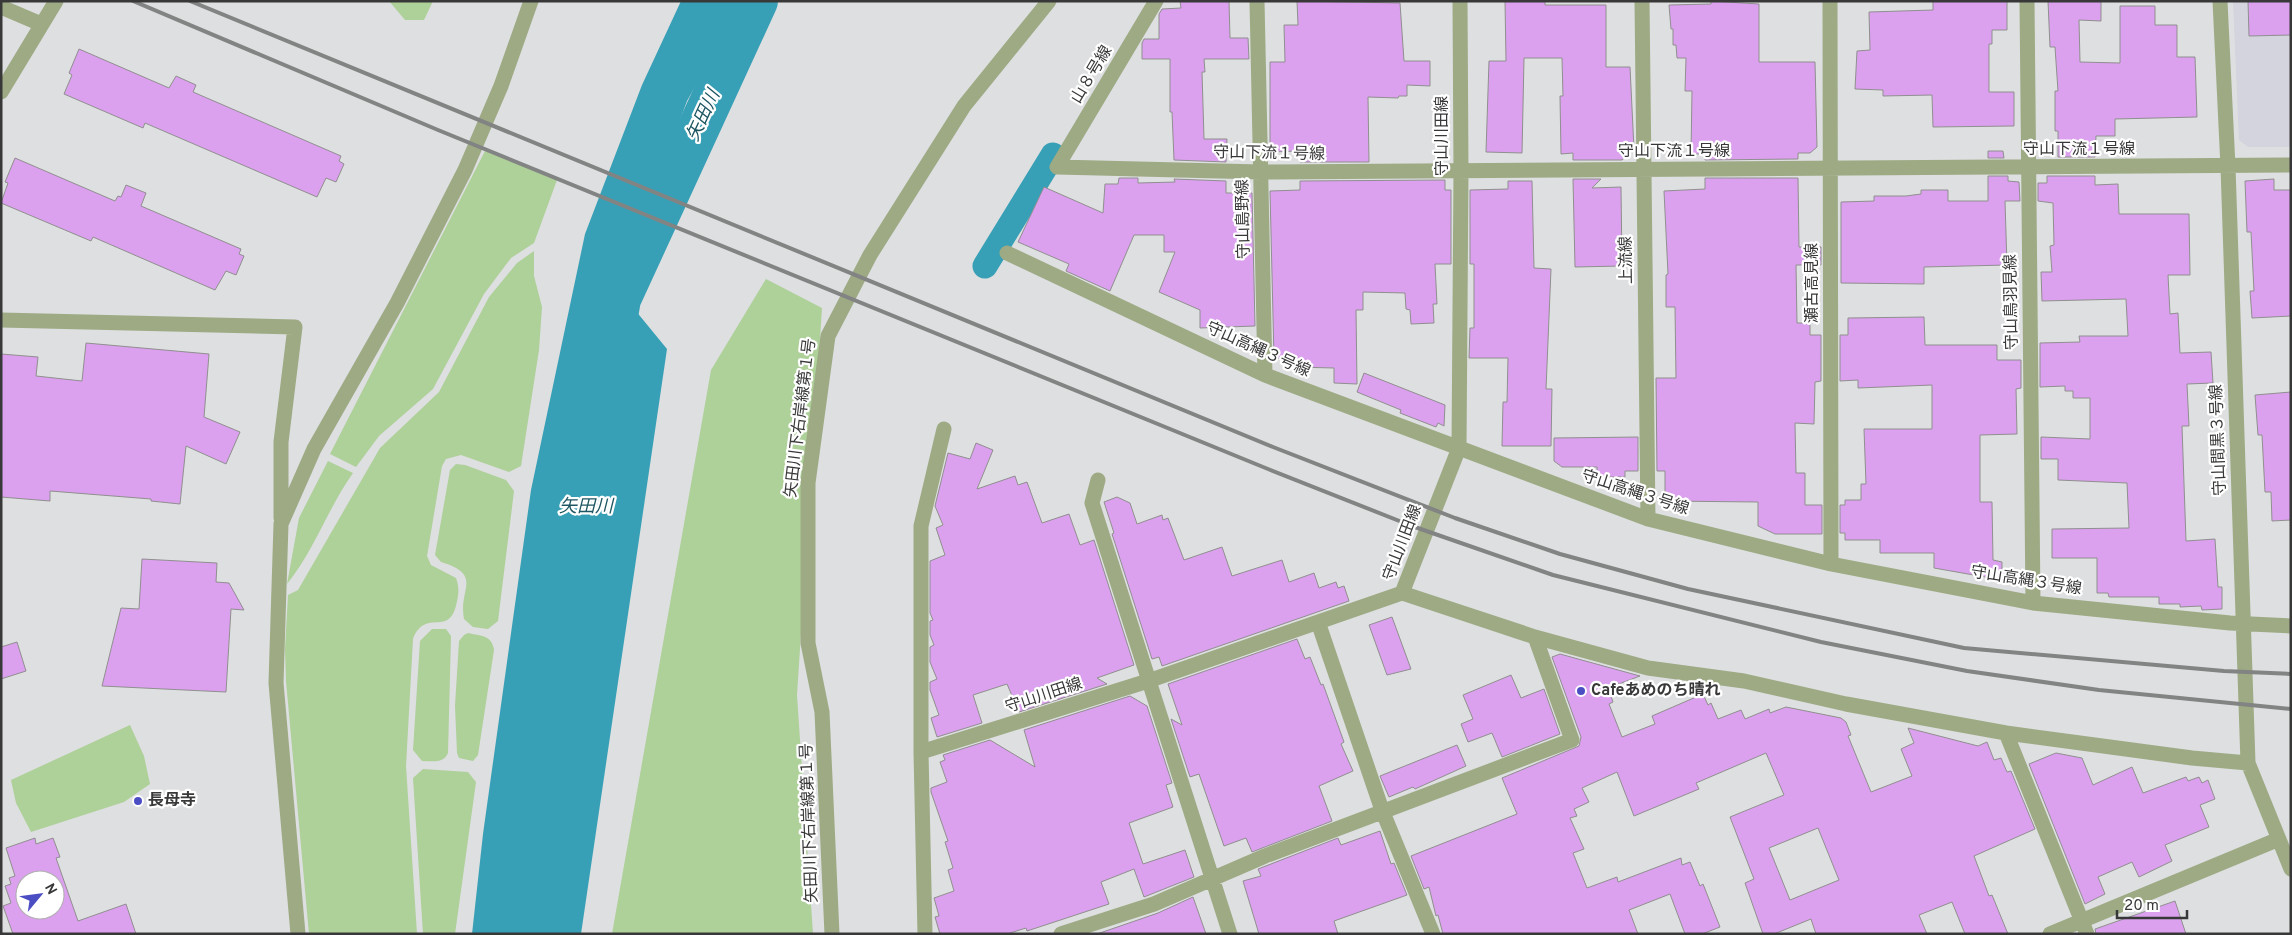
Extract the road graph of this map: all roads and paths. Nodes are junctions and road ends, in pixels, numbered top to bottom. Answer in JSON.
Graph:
{"nodes":[{"id":1,"x":56,"y":1,"type":"edge"},
{"id":2,"x":531,"y":1,"type":"edge"},
{"id":3,"x":1048,"y":1,"type":"edge"},
{"id":4,"x":1156,"y":1,"type":"edge"},
{"id":5,"x":1256,"y":1,"type":"edge"},
{"id":6,"x":1460,"y":1,"type":"edge"},
{"id":7,"x":1642,"y":1,"type":"edge"},
{"id":8,"x":1830,"y":1,"type":"edge"},
{"id":9,"x":2027,"y":1,"type":"edge"},
{"id":10,"x":2220,"y":1,"type":"edge"},
{"id":11,"x":1,"y":6,"type":"edge"},
{"id":12,"x":41,"y":24,"type":"junction"},
{"id":13,"x":1,"y":92,"type":"edge"},
{"id":14,"x":2291,"y":164,"type":"edge"},
{"id":15,"x":1057,"y":167,"type":"joint"},
{"id":16,"x":2228,"y":167,"type":"junction"},
{"id":17,"x":2027,"y":168,"type":"junction"},
{"id":18,"x":1830,"y":169,"type":"junction"},
{"id":19,"x":1644,"y":170,"type":"junction"},
{"id":20,"x":1462,"y":171,"type":"junction"},
{"id":21,"x":1261,"y":172,"type":"junction"},
{"id":22,"x":1007,"y":253,"type":"dead end"},
{"id":23,"x":1,"y":320,"type":"edge"},
{"id":24,"x":1265,"y":375,"type":"junction"},
{"id":25,"x":944,"y":429,"type":"dead end"},
{"id":26,"x":1459,"y":448,"type":"junction"},
{"id":27,"x":1098,"y":480,"type":"dead end"},
{"id":28,"x":1648,"y":519,"type":"junction"},
{"id":29,"x":281,"y":524,"type":"junction"},
{"id":30,"x":1831,"y":564,"type":"junction"},
{"id":31,"x":1402,"y":594,"type":"junction"},
{"id":32,"x":2033,"y":603,"type":"junction"},
{"id":33,"x":1318,"y":622,"type":"junction"},
{"id":34,"x":2242,"y":624,"type":"junction"},
{"id":35,"x":2291,"y":626,"type":"edge"},
{"id":36,"x":1535,"y":637,"type":"junction"},
{"id":37,"x":1148,"y":681,"type":"junction"},
{"id":38,"x":2006,"y":733,"type":"junction"},
{"id":39,"x":921,"y":752,"type":"junction"},
{"id":40,"x":2248,"y":763,"type":"junction"},
{"id":41,"x":1382,"y":810,"type":"junction"},
{"id":42,"x":2278,"y":839,"type":"junction"},
{"id":43,"x":2291,"y":869,"type":"edge"},
{"id":44,"x":1212,"y":879,"type":"junction"},
{"id":45,"x":2084,"y":927,"type":"edge"},
{"id":46,"x":298,"y":934,"type":"edge"},
{"id":47,"x":832,"y":934,"type":"edge"},
{"id":48,"x":925,"y":934,"type":"edge"},
{"id":49,"x":1061,"y":934,"type":"edge"},
{"id":50,"x":1230,"y":934,"type":"edge"},
{"id":51,"x":1433,"y":934,"type":"edge"},
{"id":52,"x":2050,"y":934,"type":"edge"}],
"edges":[{"from":1,"to":12,"type":"street"},
{"from":2,"to":29,"type":"street"},
{"from":3,"to":47,"type":"street","name":"矢田川下右岸線第１号"},
{"from":4,"to":15,"type":"street","name":"山８号線"},
{"from":5,"to":21,"type":"street","name":"守山島野線"},
{"from":6,"to":20,"type":"street","name":"守山川田線"},
{"from":7,"to":19,"type":"street","name":"上流線"},
{"from":8,"to":18,"type":"street","name":"瀬古高見線"},
{"from":9,"to":17,"type":"street","name":"守山鳥羽見線"},
{"from":10,"to":16,"type":"street","name":"守山間黒３号線"},
{"from":11,"to":12,"type":"street"},
{"from":12,"to":13,"type":"street"},
{"from":14,"to":16,"type":"street","name":"守山下流１号線"},
{"from":15,"to":21,"type":"street","name":"守山下流１号線"},
{"from":16,"to":17,"type":"street","name":"守山下流１号線"},
{"from":16,"to":34,"type":"street","name":"守山間黒３号線"},
{"from":17,"to":18,"type":"street","name":"守山下流１号線"},
{"from":17,"to":32,"type":"street","name":"守山鳥羽見線"},
{"from":18,"to":19,"type":"street","name":"守山下流１号線"},
{"from":18,"to":30,"type":"street","name":"瀬古高見線"},
{"from":19,"to":20,"type":"street","name":"守山下流１号線"},
{"from":19,"to":28,"type":"street","name":"上流線"},
{"from":20,"to":21,"type":"street","name":"守山下流１号線"},
{"from":20,"to":26,"type":"street","name":"守山川田線"},
{"from":21,"to":24,"type":"street","name":"守山島野線"},
{"from":22,"to":24,"type":"street","name":"守山高縄３号線"},
{"from":23,"to":29,"type":"street"},
{"from":24,"to":26,"type":"street","name":"守山高縄３号線"},
{"from":25,"to":39,"type":"street"},
{"from":26,"to":28,"type":"street","name":"守山高縄３号線"},
{"from":26,"to":31,"type":"street","name":"守山川田線"},
{"from":27,"to":37,"type":"street"},
{"from":28,"to":30,"type":"street","name":"守山高縄３号線"},
{"from":29,"to":46,"type":"street"},
{"from":30,"to":32,"type":"street","name":"守山高縄３号線"},
{"from":31,"to":33,"type":"street","name":"守山川田線"},
{"from":31,"to":36,"type":"street"},
{"from":32,"to":34,"type":"street","name":"守山高縄３号線"},
{"from":33,"to":37,"type":"street","name":"守山川田線"},
{"from":33,"to":41,"type":"street"},
{"from":34,"to":35,"type":"street","name":"守山高縄３号線"},
{"from":34,"to":40,"type":"street","name":"守山間黒３号線"},
{"from":36,"to":38,"type":"street"},
{"from":36,"to":41,"type":"street"},
{"from":37,"to":39,"type":"street","name":"守山川田線"},
{"from":37,"to":44,"type":"street"},
{"from":38,"to":40,"type":"street"},
{"from":38,"to":45,"type":"street"},
{"from":39,"to":48,"type":"street"},
{"from":40,"to":42,"type":"street","name":"守山間黒３号線"},
{"from":41,"to":44,"type":"street"},
{"from":41,"to":51,"type":"street"},
{"from":42,"to":43,"type":"street","name":"守山間黒３号線"},
{"from":42,"to":45,"type":"street"},
{"from":44,"to":49,"type":"street"},
{"from":44,"to":50,"type":"street"},
{"from":45,"to":52,"type":"street"}]}
